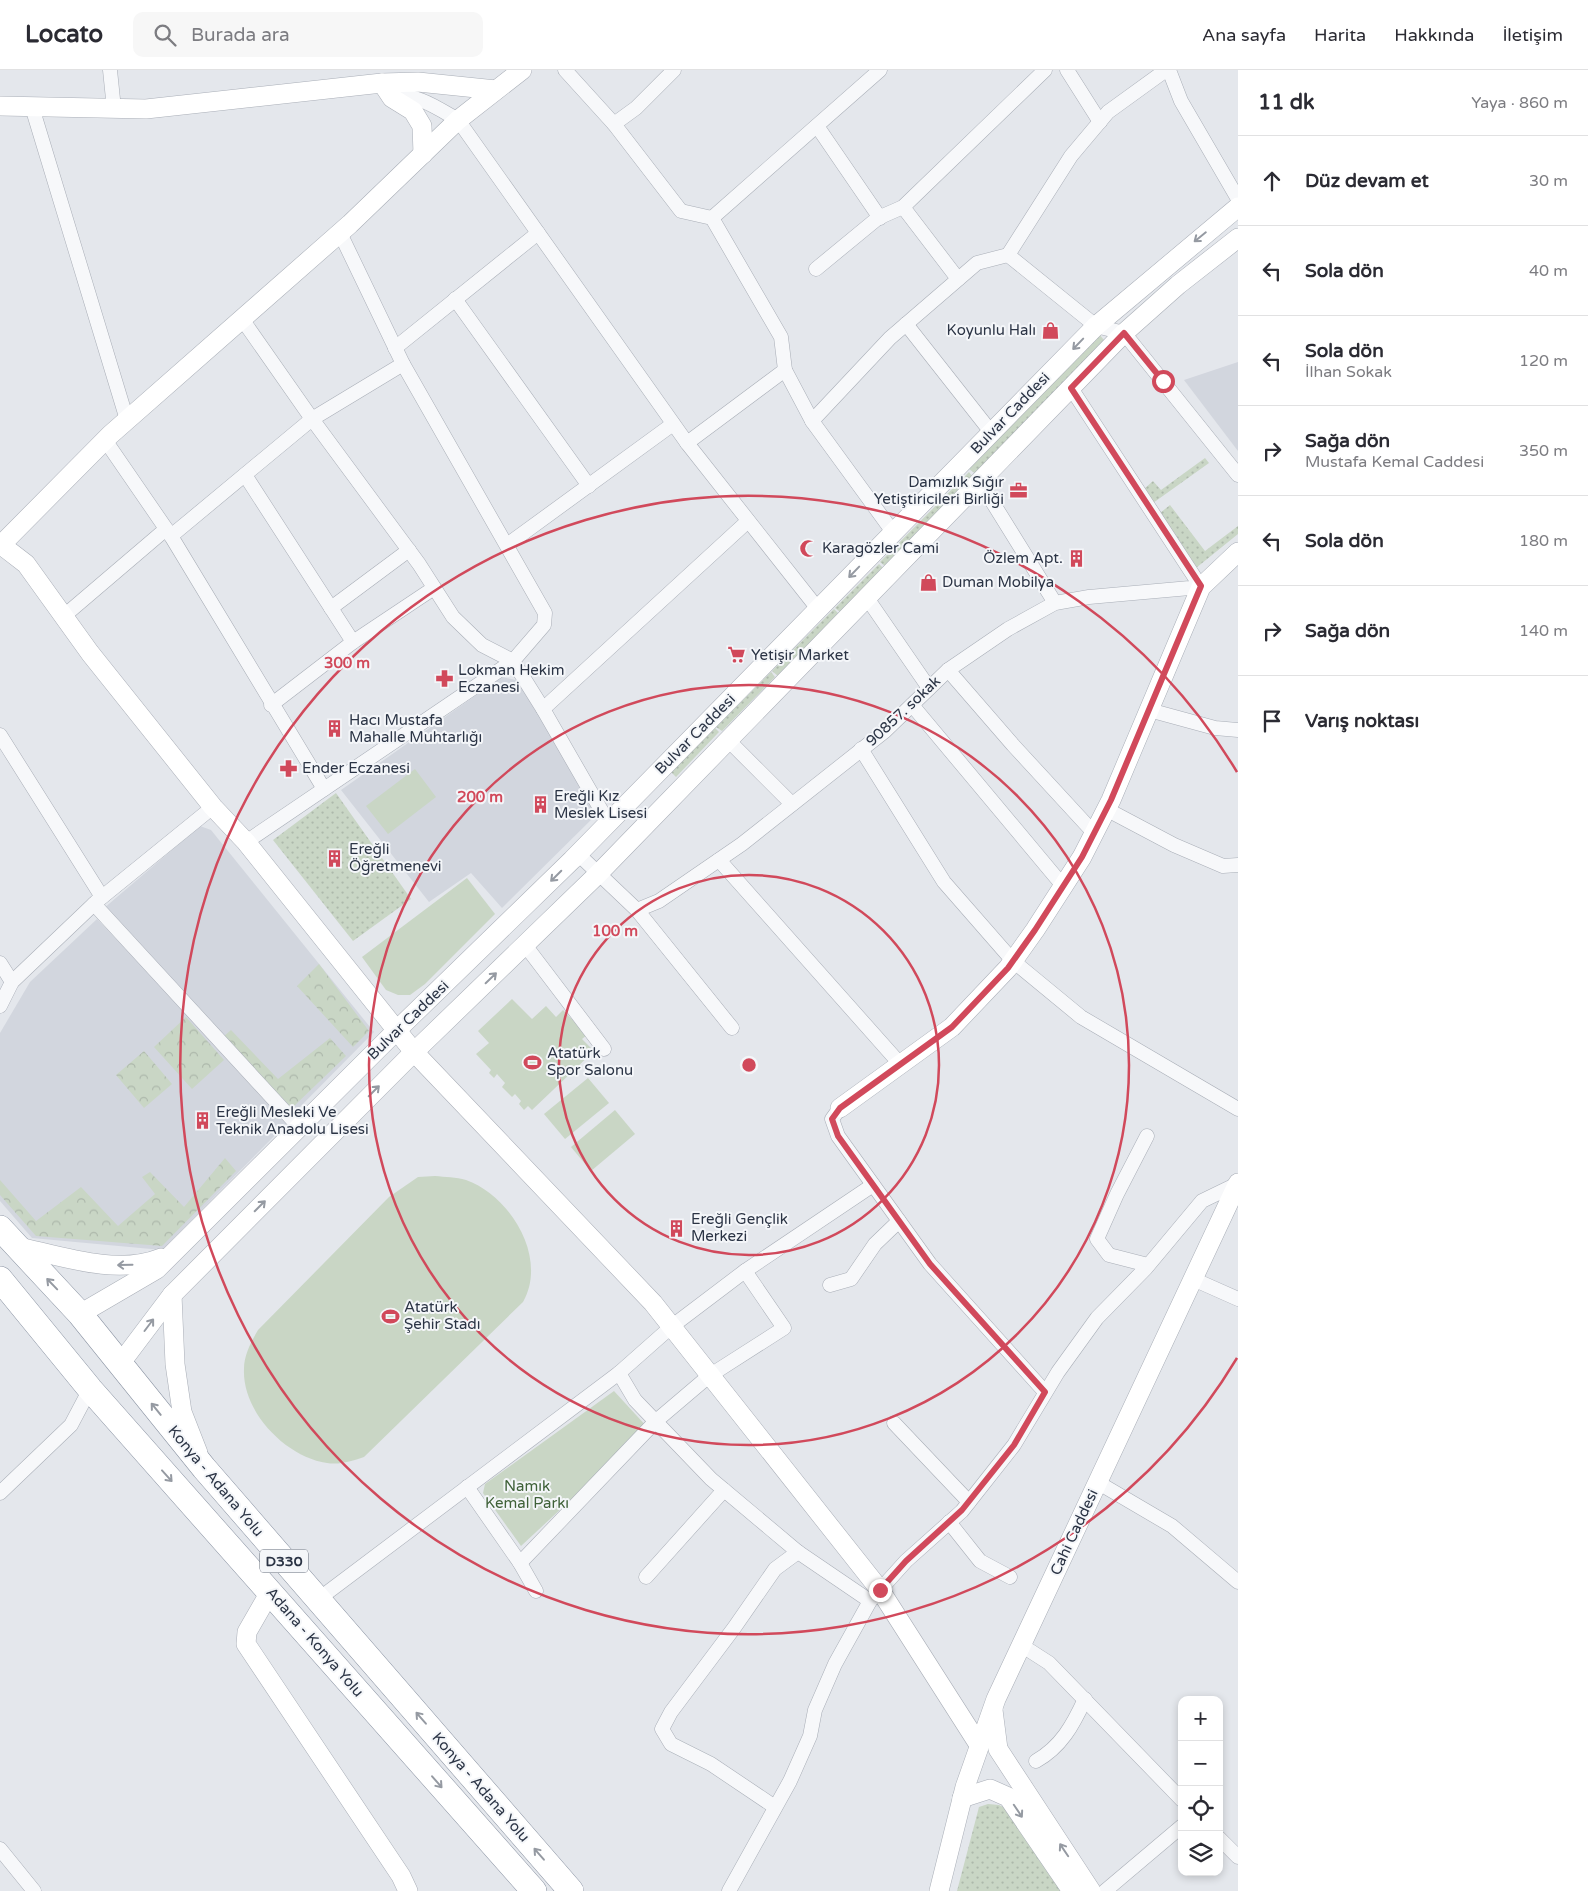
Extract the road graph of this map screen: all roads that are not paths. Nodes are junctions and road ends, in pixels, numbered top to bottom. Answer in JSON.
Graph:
{"nodes":[{"id":1,"x":110,"y":70,"type":"edge"},
{"id":2,"x":522,"y":70,"type":"edge"},
{"id":3,"x":566,"y":70,"type":"edge"},
{"id":4,"x":674,"y":70,"type":"edge"},
{"id":5,"x":880,"y":70,"type":"edge"},
{"id":6,"x":1045,"y":70,"type":"edge"},
{"id":7,"x":1067,"y":70,"type":"edge"},
{"id":8,"x":1167,"y":70,"type":"edge"},
{"id":9,"x":383,"y":84,"type":"edge"},
{"id":10,"x":496,"y":90,"type":"junction"},
{"id":11,"x":0,"y":106,"type":"edge"},
{"id":12,"x":32,"y":107,"type":"junction"},
{"id":13,"x":114,"y":109,"type":"junction"},
{"id":14,"x":458,"y":120,"type":"junction"},
{"id":15,"x":1100,"y":122,"type":"junction"},
{"id":16,"x":614,"y":124,"type":"junction"},
{"id":17,"x":817,"y":126,"type":"junction"},
{"id":18,"x":422,"y":154,"type":"junction"},
{"id":19,"x":1238,"y":199,"type":"edge"},
{"id":20,"x":903,"y":207,"type":"junction"},
{"id":21,"x":1238,"y":207,"type":"edge"},
{"id":22,"x":712,"y":218,"type":"junction"},
{"id":23,"x":880,"y":218,"type":"junction"},
{"id":24,"x":340,"y":233,"type":"junction"},
{"id":25,"x":538,"y":233,"type":"junction"},
{"id":26,"x":1238,"y":238,"type":"edge"},
{"id":27,"x":1008,"y":255,"type":"junction"},
{"id":28,"x":816,"y":269,"type":"dead end"},
{"id":29,"x":958,"y":279,"type":"junction"},
{"id":30,"x":455,"y":299,"type":"junction"},
{"id":31,"x":242,"y":319,"type":"junction"},
{"id":32,"x":906,"y":324,"type":"junction"},
{"id":33,"x":1096,"y":326,"type":"junction"},
{"id":34,"x":1124,"y":333,"type":"junction"},
{"id":35,"x":395,"y":348,"type":"junction"},
{"id":36,"x":402,"y":364,"type":"junction"},
{"id":37,"x":785,"y":370,"type":"junction"},
{"id":38,"x":1071,"y":388,"type":"junction"},
{"id":39,"x":127,"y":420,"type":"junction"},
{"id":40,"x":312,"y":420,"type":"junction"},
{"id":41,"x":812,"y":421,"type":"junction"},
{"id":42,"x":673,"y":424,"type":"junction"},
{"id":43,"x":991,"y":432,"type":"junction"},
{"id":44,"x":105,"y":440,"type":"junction"},
{"id":45,"x":687,"y":443,"type":"junction"},
{"id":46,"x":245,"y":475,"type":"junction"},
{"id":47,"x":1238,"y":475,"type":"edge"},
{"id":48,"x":980,"y":482,"type":"junction"},
{"id":49,"x":589,"y":486,"type":"junction"},
{"id":50,"x":748,"y":521,"type":"junction"},
{"id":51,"x":168,"y":532,"type":"junction"},
{"id":52,"x":893,"y":532,"type":"junction"},
{"id":53,"x":0,"y":545,"type":"edge"},
{"id":54,"x":507,"y":545,"type":"junction"},
{"id":55,"x":409,"y":550,"type":"junction"},
{"id":56,"x":1238,"y":552,"type":"edge"},
{"id":57,"x":1201,"y":586,"type":"junction"},
{"id":58,"x":434,"y":588,"type":"junction"},
{"id":59,"x":868,"y":598,"type":"junction"},
{"id":60,"x":1055,"y":603,"type":"junction"},
{"id":61,"x":331,"y":608,"type":"junction"},
{"id":62,"x":818,"y":609,"type":"junction"},
{"id":63,"x":64,"y":616,"type":"junction"},
{"id":64,"x":353,"y":642,"type":"junction"},
{"id":65,"x":513,"y":661,"type":"junction"},
{"id":66,"x":948,"y":670,"type":"junction"},
{"id":67,"x":929,"y":688,"type":"junction"},
{"id":68,"x":271,"y":705,"type":"junction"},
{"id":69,"x":912,"y":705,"type":"junction"},
{"id":70,"x":543,"y":708,"type":"junction"},
{"id":71,"x":1149,"y":710,"type":"junction"},
{"id":72,"x":1238,"y":730,"type":"edge"},
{"id":73,"x":0,"y":735,"type":"edge"},
{"id":74,"x":728,"y":740,"type":"junction"},
{"id":75,"x":861,"y":750,"type":"junction"},
{"id":76,"x":324,"y":789,"type":"junction"},
{"id":77,"x":792,"y":804,"type":"junction"},
{"id":78,"x":213,"y":807,"type":"junction"},
{"id":79,"x":1106,"y":809,"type":"junction"},
{"id":80,"x":608,"y":822,"type":"junction"},
{"id":81,"x":1094,"y":833,"type":"junction"},
{"id":82,"x":246,"y":842,"type":"junction"},
{"id":83,"x":578,"y":854,"type":"junction"},
{"id":84,"x":719,"y":860,"type":"junction"},
{"id":85,"x":1238,"y":865,"type":"edge"},
{"id":86,"x":598,"y":874,"type":"junction"},
{"id":87,"x":1064,"y":887,"type":"junction"},
{"id":88,"x":98,"y":900,"type":"junction"},
{"id":89,"x":637,"y":910,"type":"junction"},
{"id":90,"x":525,"y":945,"type":"junction"},
{"id":91,"x":1013,"y":961,"type":"junction"},
{"id":92,"x":0,"y":963,"type":"edge"},
{"id":93,"x":12,"y":982,"type":"junction"},
{"id":94,"x":0,"y":1006,"type":"edge"},
{"id":95,"x":732,"y":1028,"type":"dead end"},
{"id":96,"x":397,"y":1030,"type":"junction"},
{"id":97,"x":604,"y":1049,"type":"dead end"},
{"id":98,"x":414,"y":1052,"type":"junction"},
{"id":99,"x":901,"y":1065,"type":"junction"},
{"id":100,"x":840,"y":1108,"type":"joint"},
{"id":101,"x":1238,"y":1109,"type":"edge"},
{"id":102,"x":300,"y":1128,"type":"junction"},
{"id":103,"x":1147,"y":1136,"type":"dead end"},
{"id":104,"x":1238,"y":1184,"type":"edge"},
{"id":105,"x":873,"y":1185,"type":"junction"},
{"id":106,"x":899,"y":1221,"type":"junction"},
{"id":107,"x":7,"y":1237,"type":"edge"},
{"id":108,"x":172,"y":1254,"type":"junction"},
{"id":109,"x":1148,"y":1265,"type":"junction"},
{"id":110,"x":745,"y":1271,"type":"junction"},
{"id":111,"x":0,"y":1279,"type":"edge"},
{"id":112,"x":1193,"y":1279,"type":"junction"},
{"id":113,"x":830,"y":1285,"type":"dead end"},
{"id":114,"x":172,"y":1295,"type":"junction"},
{"id":115,"x":1238,"y":1299,"type":"edge"},
{"id":116,"x":80,"y":1314,"type":"junction"},
{"id":117,"x":671,"y":1326,"type":"junction"},
{"id":118,"x":49,"y":1340,"type":"junction"},
{"id":119,"x":120,"y":1364,"type":"junction"},
{"id":120,"x":619,"y":1373,"type":"junction"},
{"id":121,"x":709,"y":1376,"type":"junction"},
{"id":122,"x":90,"y":1389,"type":"junction"},
{"id":123,"x":1045,"y":1392,"type":"junction"},
{"id":124,"x":656,"y":1421,"type":"junction"},
{"id":125,"x":894,"y":1423,"type":"dead end"},
{"id":126,"x":204,"y":1468,"type":"junction"},
{"id":127,"x":1097,"y":1482,"type":"junction"},
{"id":128,"x":467,"y":1487,"type":"junction"},
{"id":129,"x":724,"y":1490,"type":"junction"},
{"id":130,"x":0,"y":1493,"type":"edge"},
{"id":131,"x":969,"y":1502,"type":"junction"},
{"id":132,"x":949,"y":1522,"type":"junction"},
{"id":133,"x":798,"y":1552,"type":"junction"},
{"id":134,"x":520,"y":1562,"type":"junction"},
{"id":135,"x":646,"y":1577,"type":"dead end"},
{"id":136,"x":1010,"y":1577,"type":"dead end"},
{"id":137,"x":1238,"y":1582,"type":"edge"},
{"id":138,"x":536,"y":1591,"type":"dead end"},
{"id":139,"x":270,"y":1592,"type":"junction"},
{"id":140,"x":328,"y":1592,"type":"dead end"},
{"id":141,"x":875,"y":1595,"type":"junction"},
{"id":142,"x":1021,"y":1645,"type":"junction"},
{"id":143,"x":1085,"y":1699,"type":"junction"},
{"id":144,"x":993,"y":1707,"type":"junction"},
{"id":145,"x":979,"y":1745,"type":"junction"},
{"id":146,"x":1036,"y":1761,"type":"dead end"},
{"id":147,"x":1178,"y":1796,"type":"edge"},
{"id":148,"x":962,"y":1798,"type":"junction"},
{"id":149,"x":775,"y":1807,"type":"junction"},
{"id":150,"x":1178,"y":1829,"type":"edge"},
{"id":151,"x":1223,"y":1841,"type":"edge"},
{"id":152,"x":0,"y":1849,"type":"edge"},
{"id":153,"x":1236,"y":1852,"type":"edge"},
{"id":154,"x":34,"y":1891,"type":"edge"},
{"id":155,"x":408,"y":1891,"type":"edge"},
{"id":156,"x":534,"y":1891,"type":"edge"},
{"id":157,"x":571,"y":1891,"type":"edge"},
{"id":158,"x":729,"y":1891,"type":"edge"},
{"id":159,"x":939,"y":1891,"type":"edge"},
{"id":160,"x":1072,"y":1891,"type":"edge"},
{"id":161,"x":1091,"y":1891,"type":"edge"},
{"id":162,"x":1105,"y":1891,"type":"edge"}],
"edges":[{"from":1,"to":13,"type":"street"},
{"from":2,"to":10,"type":"main road"},
{"from":3,"to":16,"type":"street"},
{"from":4,"to":16,"type":"street"},
{"from":5,"to":17,"type":"street"},
{"from":6,"to":20,"type":"street"},
{"from":7,"to":15,"type":"street"},
{"from":8,"to":15,"type":"street"},
{"from":8,"to":19,"type":"street"},
{"from":9,"to":10,"type":"main road"},
{"from":9,"to":13,"type":"main road"},
{"from":9,"to":14,"type":"street"},
{"from":9,"to":18,"type":"main road"},
{"from":10,"to":14,"type":"main road"},
{"from":11,"to":12,"type":"main road"},
{"from":12,"to":13,"type":"main road"},
{"from":12,"to":39,"type":"street"},
{"from":14,"to":18,"type":"main road"},
{"from":14,"to":25,"type":"street"},
{"from":15,"to":27,"type":"street"},
{"from":16,"to":22,"type":"street"},
{"from":17,"to":22,"type":"street"},
{"from":17,"to":23,"type":"street"},
{"from":18,"to":24,"type":"main road"},
{"from":20,"to":23,"type":"street"},
{"from":20,"to":29,"type":"street"},
{"from":21,"to":33,"type":"main road","name":"Bulvar Caddesi","one_way":true},
{"from":22,"to":37,"type":"street"},
{"from":23,"to":28,"type":"street"},
{"from":24,"to":31,"type":"main road"},
{"from":24,"to":35,"type":"street"},
{"from":25,"to":30,"type":"street"},
{"from":25,"to":42,"type":"street"},
{"from":26,"to":34,"type":"main road"},
{"from":27,"to":29,"type":"street"},
{"from":27,"to":33,"type":"street"},
{"from":29,"to":32,"type":"street"},
{"from":30,"to":35,"type":"street"},
{"from":30,"to":49,"type":"street"},
{"from":31,"to":39,"type":"main road"},
{"from":31,"to":40,"type":"street"},
{"from":32,"to":41,"type":"street"},
{"from":32,"to":43,"type":"street"},
{"from":33,"to":34,"type":"street"},
{"from":33,"to":43,"type":"main road","name":"Bulvar Caddesi","one_way":true},
{"from":34,"to":38,"type":"main road"},
{"from":34,"to":47,"type":"street"},
{"from":35,"to":36,"type":"street"},
{"from":36,"to":40,"type":"street"},
{"from":36,"to":54,"type":"street"},
{"from":37,"to":41,"type":"street"},
{"from":37,"to":45,"type":"street"},
{"from":38,"to":48,"type":"main road"},
{"from":38,"to":57,"type":"street"},
{"from":39,"to":44,"type":"main road"},
{"from":40,"to":46,"type":"street"},
{"from":40,"to":55,"type":"street"},
{"from":41,"to":52,"type":"street"},
{"from":42,"to":45,"type":"street"},
{"from":42,"to":49,"type":"street"},
{"from":43,"to":52,"type":"main road","name":"Bulvar Caddesi"},
{"from":44,"to":51,"type":"street"},
{"from":44,"to":53,"type":"main road"},
{"from":45,"to":50,"type":"street"},
{"from":46,"to":51,"type":"street"},
{"from":46,"to":61,"type":"street"},
{"from":48,"to":59,"type":"main road"},
{"from":48,"to":60,"type":"street"},
{"from":49,"to":54,"type":"street"},
{"from":50,"to":62,"type":"street"},
{"from":50,"to":70,"type":"street"},
{"from":51,"to":63,"type":"street"},
{"from":51,"to":68,"type":"street"},
{"from":52,"to":62,"type":"main road","name":"Bulvar Caddesi","one_way":true},
{"from":53,"to":63,"type":"main road"},
{"from":54,"to":65,"type":"street"},
{"from":55,"to":58,"type":"street"},
{"from":55,"to":61,"type":"street"},
{"from":56,"to":57,"type":"main road"},
{"from":57,"to":60,"type":"street","name":"90857. sokak"},
{"from":57,"to":71,"type":"main road"},
{"from":58,"to":64,"type":"street"},
{"from":58,"to":65,"type":"street"},
{"from":59,"to":67,"type":"street"},
{"from":59,"to":74,"type":"main road"},
{"from":60,"to":66,"type":"street","name":"90857. sokak"},
{"from":61,"to":64,"type":"street"},
{"from":62,"to":80,"type":"main road","name":"Bulvar Caddesi"},
{"from":63,"to":78,"type":"main road"},
{"from":64,"to":68,"type":"street"},
{"from":65,"to":70,"type":"street"},
{"from":65,"to":76,"type":"street"},
{"from":66,"to":67,"type":"street","name":"90857. sokak"},
{"from":66,"to":81,"type":"street"},
{"from":67,"to":69,"type":"street","name":"90857. sokak"},
{"from":68,"to":76,"type":"street"},
{"from":69,"to":75,"type":"street","name":"90857. sokak"},
{"from":69,"to":87,"type":"street"},
{"from":70,"to":80,"type":"street"},
{"from":71,"to":72,"type":"street"},
{"from":71,"to":79,"type":"main road"},
{"from":73,"to":88,"type":"street"},
{"from":74,"to":77,"type":"street"},
{"from":74,"to":86,"type":"main road"},
{"from":75,"to":77,"type":"street","name":"90857. sokak"},
{"from":75,"to":91,"type":"street"},
{"from":76,"to":82,"type":"street"},
{"from":77,"to":84,"type":"street","name":"90857. sokak"},
{"from":78,"to":82,"type":"main road"},
{"from":78,"to":88,"type":"street"},
{"from":79,"to":81,"type":"main road"},
{"from":79,"to":85,"type":"street"},
{"from":80,"to":83,"type":"main road","name":"Bulvar Caddesi"},
{"from":81,"to":87,"type":"main road"},
{"from":82,"to":96,"type":"main road"},
{"from":83,"to":86,"type":"street"},
{"from":83,"to":96,"type":"main road","name":"Bulvar Caddesi","one_way":true},
{"from":84,"to":89,"type":"street","name":"90857. sokak"},
{"from":84,"to":99,"type":"street"},
{"from":86,"to":89,"type":"street"},
{"from":86,"to":90,"type":"main road"},
{"from":87,"to":91,"type":"main road"},
{"from":88,"to":93,"type":"street"},
{"from":88,"to":102,"type":"street"},
{"from":89,"to":95,"type":"street"},
{"from":90,"to":97,"type":"street"},
{"from":98,"to":90,"type":"main road","one_way":true},
{"from":91,"to":99,"type":"main road"},
{"from":91,"to":101,"type":"street"},
{"from":92,"to":93,"type":"street"},
{"from":93,"to":94,"type":"street"},
{"from":96,"to":98,"type":"main road"},
{"from":96,"to":102,"type":"main road","name":"Bulvar Caddesi"},
{"from":114,"to":98,"type":"main road","one_way":true},
{"from":98,"to":117,"type":"main road"},
{"from":99,"to":100,"type":"main road"},
{"from":100,"to":105,"type":"street"},
{"from":102,"to":108,"type":"main road","name":"Bulvar Caddesi"},
{"from":103,"to":109,"type":"street"},
{"from":104,"to":109,"type":"street"},
{"from":104,"to":112,"type":"main road","name":"Cahi Caddesi"},
{"from":105,"to":106,"type":"street"},
{"from":105,"to":110,"type":"street"},
{"from":106,"to":113,"type":"street"},
{"from":106,"to":123,"type":"street"},
{"from":108,"to":107,"type":"main road","one_way":true},
{"from":116,"to":107,"type":"highway","name":"Konya - Adana Yolu","number":"D330","one_way":true},
{"from":108,"to":116,"type":"main road","name":"Bulvar Caddesi"},
{"from":109,"to":123,"type":"street"},
{"from":110,"to":117,"type":"street"},
{"from":110,"to":121,"type":"street"},
{"from":111,"to":118,"type":"highway","name":"Adana - Konya Yolu","number":"D330"},
{"from":112,"to":115,"type":"street"},
{"from":112,"to":127,"type":"main road","name":"Cahi Caddesi"},
{"from":119,"to":114,"type":"main road","one_way":true},
{"from":114,"to":126,"type":"main road"},
{"from":116,"to":118,"type":"highway"},
{"from":116,"to":119,"type":"highway","name":"Konya - Adana Yolu","number":"D330"},
{"from":117,"to":120,"type":"street"},
{"from":117,"to":121,"type":"main road"},
{"from":118,"to":122,"type":"highway","name":"Adana - Konya Yolu","number":"D330"},
{"from":119,"to":122,"type":"highway"},
{"from":126,"to":119,"type":"highway","name":"Konya - Adana Yolu","number":"D330","one_way":true},
{"from":120,"to":124,"type":"street"},
{"from":120,"to":128,"type":"street"},
{"from":121,"to":124,"type":"street"},
{"from":121,"to":141,"type":"main road"},
{"from":122,"to":130,"type":"street"},
{"from":122,"to":139,"type":"highway","name":"Adana - Konya Yolu","number":"D330","one_way":true},
{"from":123,"to":131,"type":"street"},
{"from":124,"to":129,"type":"street"},
{"from":124,"to":134,"type":"street"},
{"from":125,"to":131,"type":"street"},
{"from":157,"to":126,"type":"highway","name":"Konya - Adana Yolu","number":"D330","one_way":true},
{"from":127,"to":137,"type":"street"},
{"from":127,"to":142,"type":"main road","name":"Cahi Caddesi"},
{"from":128,"to":134,"type":"street"},
{"from":128,"to":140,"type":"street"},
{"from":129,"to":133,"type":"street"},
{"from":129,"to":135,"type":"street"},
{"from":131,"to":132,"type":"street"},
{"from":132,"to":136,"type":"street"},
{"from":132,"to":141,"type":"street"},
{"from":133,"to":141,"type":"street"},
{"from":133,"to":149,"type":"street"},
{"from":134,"to":138,"type":"street"},
{"from":139,"to":155,"type":"main road"},
{"from":139,"to":156,"type":"highway","name":"Adana - Konya Yolu","number":"D330","one_way":true},
{"from":141,"to":145,"type":"main road"},
{"from":141,"to":149,"type":"street"},
{"from":142,"to":143,"type":"street"},
{"from":142,"to":144,"type":"main road","name":"Cahi Caddesi"},
{"from":143,"to":146,"type":"street"},
{"from":143,"to":147,"type":"street"},
{"from":144,"to":145,"type":"main road","name":"Cahi Caddesi"},
{"from":161,"to":144,"type":"main road","one_way":true},
{"from":145,"to":148,"type":"main road","name":"Cahi Caddesi"},
{"from":148,"to":159,"type":"main road","name":"Cahi Caddesi"},
{"from":148,"to":160,"type":"main road","one_way":true},
{"from":149,"to":158,"type":"street"},
{"from":150,"to":162,"type":"street"},
{"from":151,"to":153,"type":"street"},
{"from":152,"to":154,"type":"street"}]}
